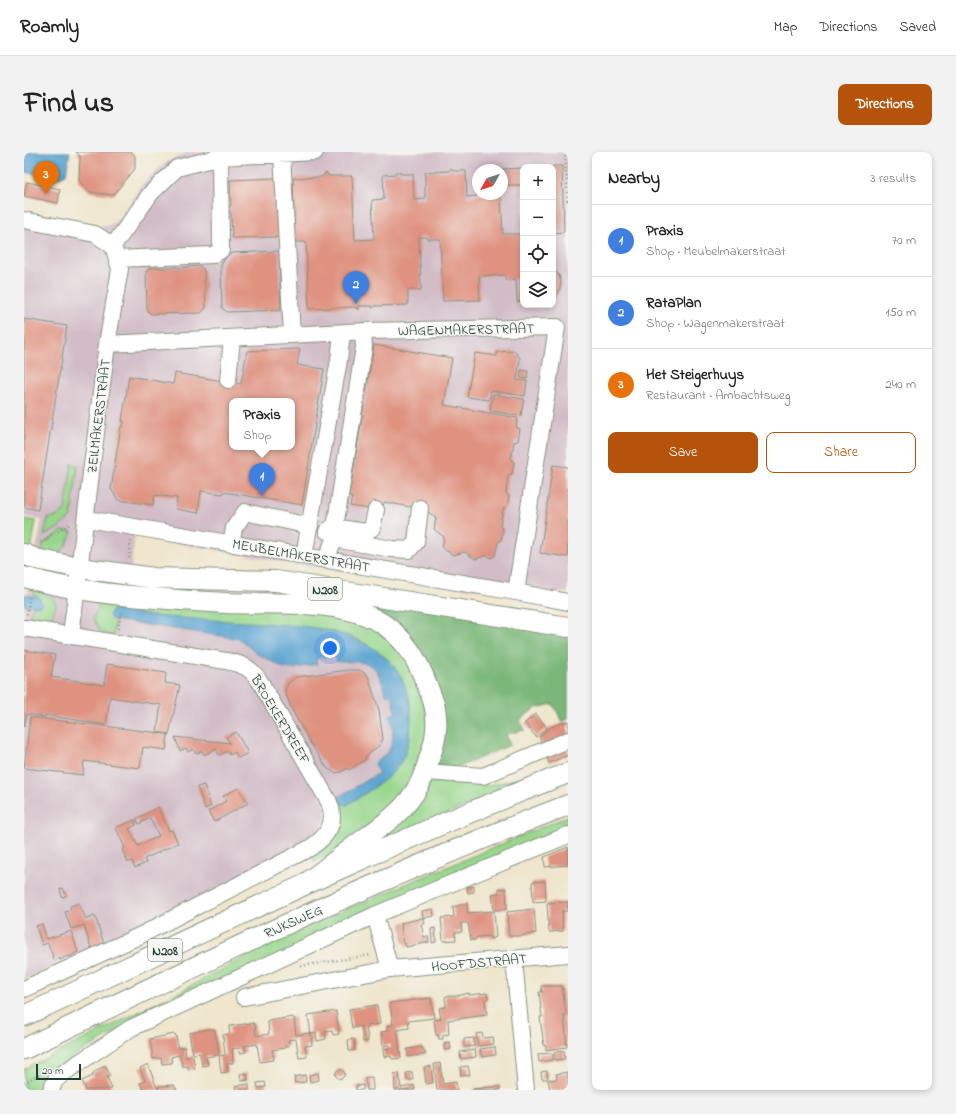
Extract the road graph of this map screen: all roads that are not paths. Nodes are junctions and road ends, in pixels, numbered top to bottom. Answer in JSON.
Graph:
{"nodes":[{"id":1,"x":315,"y":152,"type":"edge"},
{"id":2,"x":282,"y":154,"type":"junction"},
{"id":3,"x":220,"y":156,"type":"junction"},
{"id":4,"x":24,"y":220,"type":"edge"},
{"id":5,"x":115,"y":252,"type":"junction"},
{"id":6,"x":342,"y":332,"type":"junction"},
{"id":7,"x":363,"y":332,"type":"junction"},
{"id":8,"x":292,"y":335,"type":"junction"},
{"id":9,"x":232,"y":338,"type":"junction"},
{"id":10,"x":107,"y":344,"type":"junction"},
{"id":11,"x":228,"y":380,"type":"dead end"},
{"id":12,"x":420,"y":508,"type":"dead end"},
{"id":13,"x":376,"y":510,"type":"dead end"},
{"id":14,"x":86,"y":519,"type":"junction"},
{"id":15,"x":310,"y":526,"type":"junction"},
{"id":16,"x":335,"y":527,"type":"junction"},
{"id":17,"x":231,"y":544,"type":"junction"},
{"id":18,"x":24,"y":554,"type":"edge"},
{"id":19,"x":316,"y":558,"type":"junction"},
{"id":20,"x":80,"y":568,"type":"junction"},
{"id":21,"x":27,"y":585,"type":"edge"},
{"id":22,"x":77,"y":588,"type":"junction"},
{"id":23,"x":516,"y":592,"type":"junction"},
{"id":24,"x":568,"y":602,"type":"edge"},
{"id":25,"x":568,"y":627,"type":"edge"},
{"id":26,"x":24,"y":628,"type":"edge"},
{"id":27,"x":71,"y":635,"type":"junction"},
{"id":28,"x":568,"y":740,"type":"edge"},
{"id":29,"x":425,"y":772,"type":"junction"},
{"id":30,"x":568,"y":773,"type":"edge"},
{"id":31,"x":568,"y":805,"type":"edge"},
{"id":32,"x":568,"y":835,"type":"edge"},
{"id":33,"x":306,"y":883,"type":"junction"},
{"id":34,"x":375,"y":915,"type":"junction"},
{"id":35,"x":568,"y":954,"type":"edge"},
{"id":36,"x":514,"y":959,"type":"junction"},
{"id":37,"x":390,"y":969,"type":"junction"},
{"id":38,"x":24,"y":989,"type":"edge"},
{"id":39,"x":244,"y":998,"type":"dead end"},
{"id":40,"x":24,"y":1016,"type":"edge"},
{"id":41,"x":24,"y":1049,"type":"edge"},
{"id":42,"x":51,"y":1089,"type":"edge"},
{"id":43,"x":526,"y":1090,"type":"edge"}],
"edges":[{"from":1,"to":2,"type":"street"},
{"from":2,"to":3,"type":"street"},
{"from":2,"to":8,"type":"street"},
{"from":3,"to":5,"type":"street"},
{"from":3,"to":5,"type":"street"},
{"from":4,"to":5,"type":"street"},
{"from":5,"to":10,"type":"street","name":"ZEILMAKERSTRAAT"},
{"from":6,"to":7,"type":"street","name":"WAGENMAKERSTRAAT"},
{"from":6,"to":8,"type":"street","name":"WAGENMAKERSTRAAT"},
{"from":6,"to":15,"type":"street"},
{"from":7,"to":16,"type":"street"},
{"from":7,"to":23,"type":"street","name":"WAGENMAKERSTRAAT"},
{"from":8,"to":9,"type":"street","name":"WAGENMAKERSTRAAT"},
{"from":9,"to":10,"type":"street","name":"WAGENMAKERSTRAAT"},
{"from":9,"to":11,"type":"street"},
{"from":10,"to":14,"type":"street","name":"ZEILMAKERSTRAAT"},
{"from":12,"to":19,"type":"street"},
{"from":13,"to":16,"type":"street"},
{"from":14,"to":17,"type":"street","name":"MEUBELMAKERSTRAAT"},
{"from":14,"to":20,"type":"street","name":"ZEILMAKERSTRAAT"},
{"from":15,"to":17,"type":"street"},
{"from":15,"to":19,"type":"street"},
{"from":16,"to":19,"type":"street"},
{"from":17,"to":19,"type":"street","name":"MEUBELMAKERSTRAAT"},
{"from":18,"to":20,"type":"main road"},
{"from":19,"to":23,"type":"street","name":"MEUBELMAKERSTRAAT"},
{"from":20,"to":22,"type":"street","name":"ZEILMAKERSTRAAT"},
{"from":20,"to":25,"type":"main road","number":"N208"},
{"from":21,"to":22,"type":"main road"},
{"from":22,"to":27,"type":"street"},
{"from":22,"to":29,"type":"main road","number":"N208"},
{"from":23,"to":24,"type":"street"},
{"from":26,"to":27,"type":"street","name":"BROEKERDREEF"},
{"from":27,"to":38,"type":"street","name":"BROEKERDREEF"},
{"from":28,"to":29,"type":"street"},
{"from":29,"to":33,"type":"main road","number":"N208"},
{"from":30,"to":33,"type":"main road","name":"RIJKSWEG","number":"N208"},
{"from":31,"to":41,"type":"main road","name":"RIJKSWEG","number":"N208"},
{"from":32,"to":34,"type":"street","name":"RIJKSWEG"},
{"from":33,"to":40,"type":"main road","name":"RIJKSWEG","number":"N208"},
{"from":34,"to":37,"type":"street"},
{"from":34,"to":42,"type":"street","name":"RIJKSWEG"},
{"from":35,"to":36,"type":"street","name":"HOOFDSTRAAT"},
{"from":36,"to":37,"type":"street","name":"HOOFDSTRAAT"},
{"from":36,"to":43,"type":"street"},
{"from":37,"to":39,"type":"street","name":"HOOFDSTRAAT"}]}
